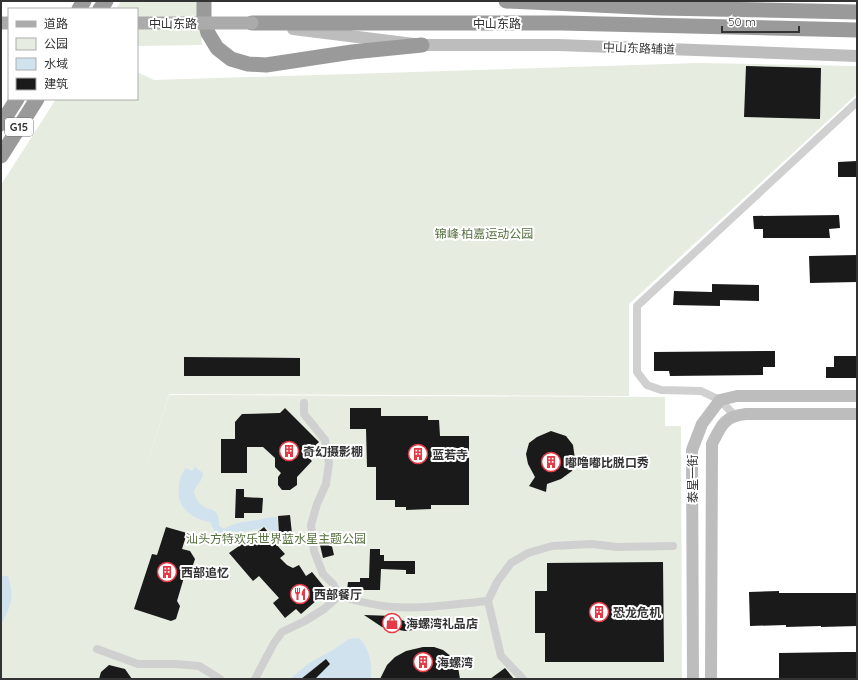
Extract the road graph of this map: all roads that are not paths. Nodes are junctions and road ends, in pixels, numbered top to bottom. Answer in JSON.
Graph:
{"nodes":[{"id":1,"x":204,"y":1,"type":"edge"},
{"id":2,"x":506,"y":1,"type":"edge"},
{"id":3,"x":857,"y":12,"type":"edge"},
{"id":4,"x":138,"y":23,"type":"edge"},
{"id":5,"x":252,"y":23,"type":"junction"},
{"id":6,"x":857,"y":30,"type":"edge"},
{"id":7,"x":422,"y":45,"type":"junction"},
{"id":8,"x":857,"y":56,"type":"edge"},
{"id":9,"x":16,"y":100,"type":"edge"},
{"id":10,"x":36,"y":100,"type":"edge"},
{"id":11,"x":857,"y":102,"type":"edge"},
{"id":12,"x":1,"y":124,"type":"edge"},
{"id":13,"x":1,"y":156,"type":"edge"},
{"id":14,"x":857,"y":396,"type":"edge"},
{"id":15,"x":720,"y":400,"type":"junction"},
{"id":16,"x":304,"y":403,"type":"dead end"},
{"id":17,"x":857,"y":414,"type":"edge"},
{"id":18,"x":734,"y":415,"type":"junction"},
{"id":19,"x":673,"y":546,"type":"dead end"},
{"id":20,"x":339,"y":596,"type":"junction"},
{"id":21,"x":488,"y":601,"type":"junction"},
{"id":22,"x":97,"y":649,"type":"dead end"},
{"id":23,"x":220,"y":679,"type":"edge"},
{"id":24,"x":255,"y":679,"type":"edge"},
{"id":25,"x":522,"y":679,"type":"edge"},
{"id":26,"x":693,"y":679,"type":"edge"},
{"id":27,"x":711,"y":679,"type":"edge"}],
"edges":[{"from":1,"to":7,"type":"highway"},
{"from":2,"to":3,"type":"highway","name":"中山东路"},
{"from":4,"to":5,"type":"main road","name":"中山东路","bridge":true},
{"from":5,"to":6,"type":"highway","name":"中山东路"},
{"from":5,"to":7,"type":"street","name":"中山东路辅道"},
{"from":7,"to":8,"type":"street","name":"中山东路辅道"},
{"from":9,"to":12,"type":"highway","number":"G15"},
{"from":10,"to":13,"type":"highway","number":"G15"},
{"from":11,"to":15,"type":"street"},
{"from":14,"to":15,"type":"street"},
{"from":15,"to":18,"type":"street"},
{"from":15,"to":26,"type":"street","name":"泰星一街"},
{"from":16,"to":20,"type":"street"},
{"from":17,"to":18,"type":"street"},
{"from":18,"to":27,"type":"street","name":"泰星一街"},
{"from":19,"to":21,"type":"street"},
{"from":20,"to":21,"type":"street"},
{"from":20,"to":24,"type":"street"},
{"from":21,"to":25,"type":"street"},
{"from":22,"to":23,"type":"street"}]}
